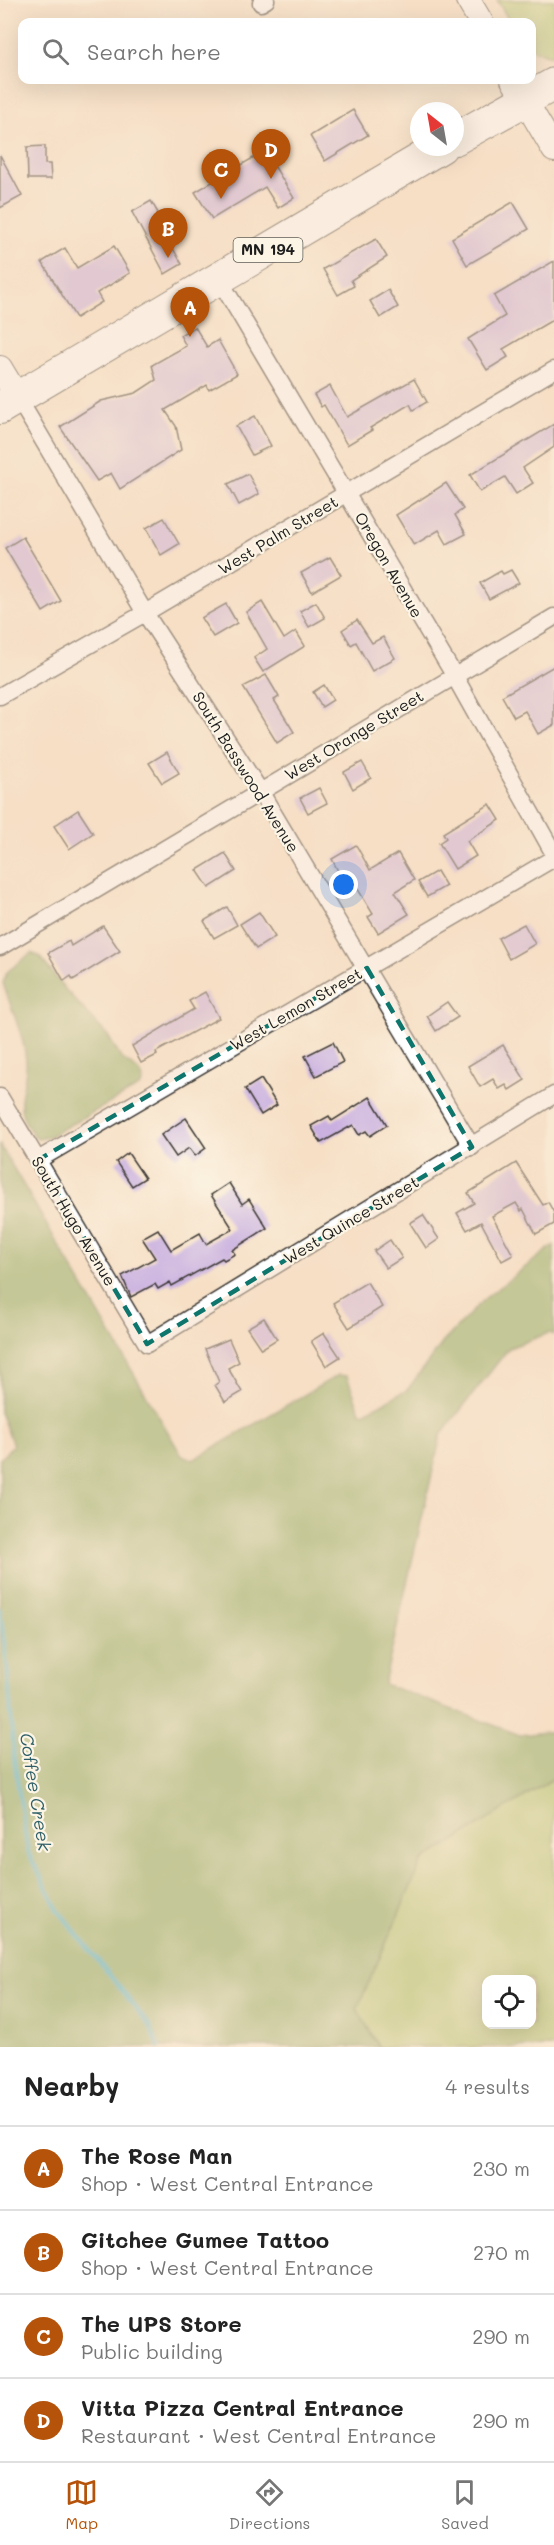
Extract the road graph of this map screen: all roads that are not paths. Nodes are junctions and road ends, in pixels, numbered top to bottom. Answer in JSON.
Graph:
{"nodes":[{"id":1,"x":468,"y":0,"type":"edge"},
{"id":2,"x":479,"y":18,"type":"edge"},
{"id":3,"x":554,"y":84,"type":"edge"},
{"id":4,"x":519,"y":89,"type":"edge"},
{"id":5,"x":464,"y":132,"type":"edge"},
{"id":6,"x":554,"y":150,"type":"edge"},
{"id":7,"x":426,"y":156,"type":"edge"},
{"id":8,"x":219,"y":279,"type":"junction"},
{"id":9,"x":0,"y":368,"type":"edge"},
{"id":10,"x":554,"y":370,"type":"edge"},
{"id":11,"x":9,"y":403,"type":"edge"},
{"id":12,"x":347,"y":494,"type":"junction"},
{"id":13,"x":145,"y":614,"type":"junction"},
{"id":14,"x":554,"y":617,"type":"edge"},
{"id":15,"x":454,"y":675,"type":"junction"},
{"id":16,"x":0,"y":696,"type":"edge"},
{"id":17,"x":260,"y":791,"type":"junction"},
{"id":18,"x":554,"y":856,"type":"edge"},
{"id":19,"x":0,"y":947,"type":"edge"},
{"id":20,"x":367,"y":968,"type":"junction"},
{"id":21,"x":554,"y":1095,"type":"edge"},
{"id":22,"x":0,"y":1097,"type":"edge"},
{"id":23,"x":472,"y":1147,"type":"junction"},
{"id":24,"x":38,"y":1160,"type":"junction"},
{"id":25,"x":147,"y":1344,"type":"joint"}],
"edges":[{"from":1,"to":2,"type":"main road"},
{"from":3,"to":4,"type":"highway"},
{"from":4,"to":5,"type":"highway"},
{"from":4,"to":6,"type":"main road"},
{"from":7,"to":8,"type":"highway","number":"MN 194"},
{"from":8,"to":11,"type":"highway","number":"MN 194"},
{"from":8,"to":12,"type":"street","name":"Oregon Avenue"},
{"from":9,"to":11,"type":"main road"},
{"from":10,"to":12,"type":"street","name":"West Palm Street"},
{"from":11,"to":13,"type":"street","name":"South Basswood Avenue"},
{"from":12,"to":13,"type":"street","name":"West Palm Street"},
{"from":12,"to":15,"type":"street","name":"Oregon Avenue"},
{"from":13,"to":16,"type":"street","name":"West Palm Street"},
{"from":13,"to":17,"type":"street","name":"South Basswood Avenue"},
{"from":14,"to":15,"type":"street","name":"West Orange Street"},
{"from":15,"to":17,"type":"street","name":"West Orange Street"},
{"from":15,"to":18,"type":"street","name":"Oregon Avenue"},
{"from":17,"to":19,"type":"street","name":"West Orange Street"},
{"from":17,"to":20,"type":"street","name":"South Basswood Avenue"},
{"from":18,"to":20,"type":"street","name":"West Lemon Street"},
{"from":20,"to":23,"type":"street","name":"South Basswood Avenue"},
{"from":20,"to":24,"type":"street","name":"West Lemon Street"},
{"from":21,"to":23,"type":"street","name":"West Quince Street"},
{"from":22,"to":24,"type":"street","name":"South Hugo Avenue"},
{"from":23,"to":25,"type":"street","name":"West Quince Street"},
{"from":24,"to":25,"type":"street","name":"South Hugo Avenue"}]}
